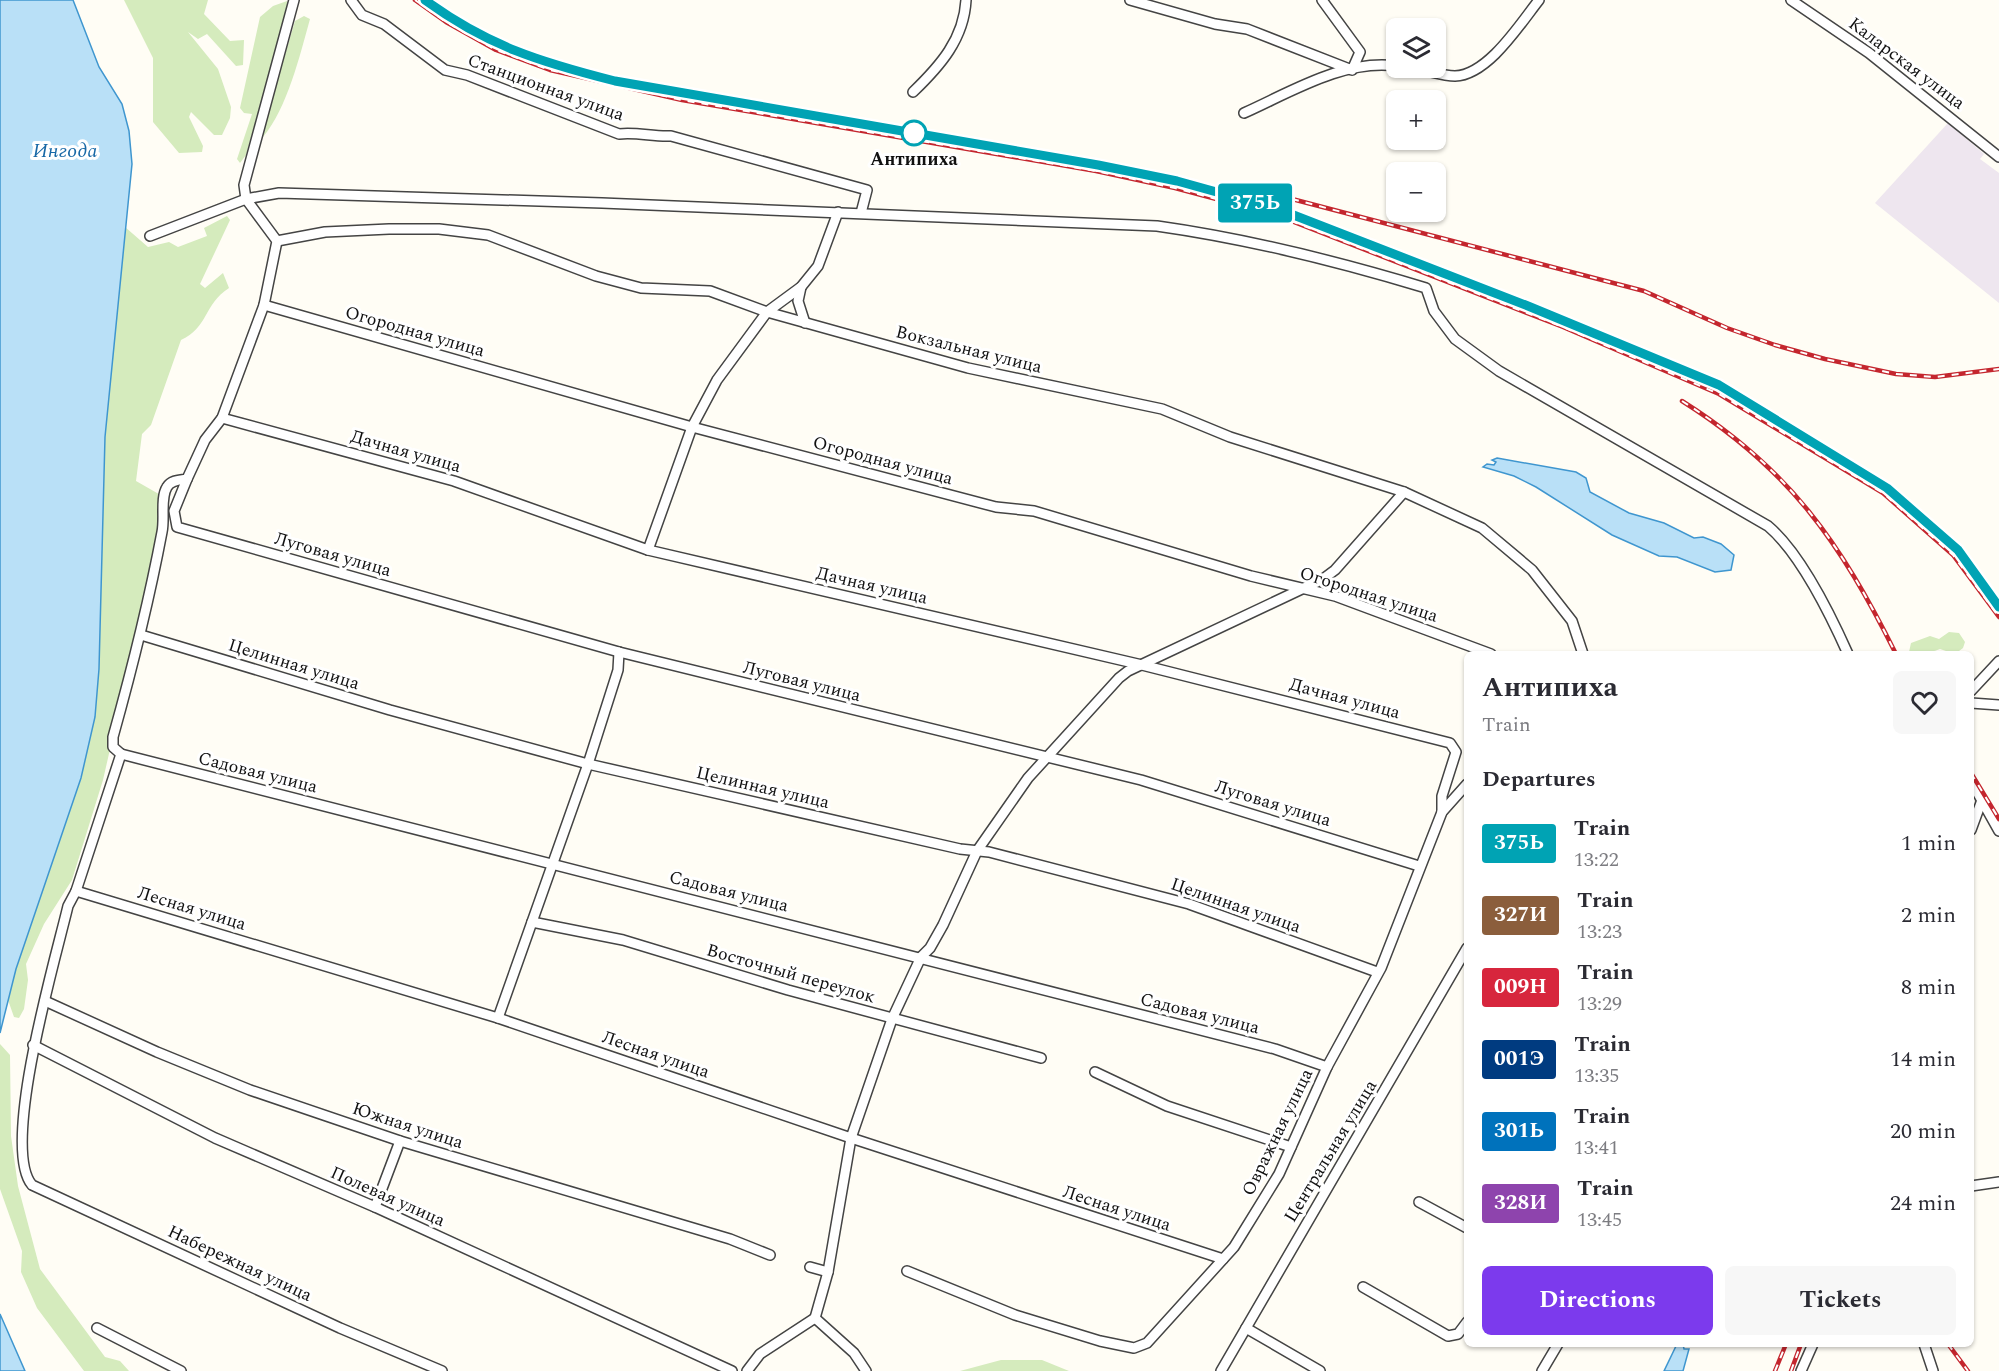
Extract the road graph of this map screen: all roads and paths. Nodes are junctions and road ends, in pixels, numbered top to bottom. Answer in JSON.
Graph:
{"nodes":[{"id":1,"x":294,"y":0,"type":"edge"},
{"id":2,"x":351,"y":0,"type":"edge"},
{"id":3,"x":966,"y":0,"type":"edge"},
{"id":4,"x":1130,"y":0,"type":"edge"},
{"id":5,"x":1322,"y":0,"type":"edge"},
{"id":6,"x":1539,"y":0,"type":"edge"},
{"id":7,"x":1791,"y":0,"type":"edge"},
{"id":8,"x":1386,"y":64,"type":"edge"},
{"id":9,"x":1352,"y":70,"type":"junction"},
{"id":10,"x":1446,"y":75,"type":"edge"},
{"id":11,"x":913,"y":92,"type":"dead end"},
{"id":12,"x":1244,"y":113,"type":"dead end"},
{"id":13,"x":1999,"y":157,"type":"edge"},
{"id":14,"x":246,"y":199,"type":"junction"},
{"id":15,"x":838,"y":212,"type":"junction"},
{"id":16,"x":861,"y":213,"type":"junction"},
{"id":17,"x":150,"y":236,"type":"dead end"},
{"id":18,"x":277,"y":241,"type":"junction"},
{"id":19,"x":801,"y":287,"type":"junction"},
{"id":20,"x":264,"y":305,"type":"junction"},
{"id":21,"x":767,"y":312,"type":"junction"},
{"id":22,"x":805,"y":323,"type":"junction"},
{"id":23,"x":222,"y":417,"type":"junction"},
{"id":24,"x":692,"y":427,"type":"junction"},
{"id":25,"x":187,"y":479,"type":"junction"},
{"id":26,"x":1404,"y":492,"type":"junction"},
{"id":27,"x":648,"y":550,"type":"junction"},
{"id":28,"x":1303,"y":588,"type":"junction"},
{"id":29,"x":141,"y":635,"type":"junction"},
{"id":30,"x":1483,"y":651,"type":"edge"},
{"id":31,"x":1582,"y":651,"type":"edge"},
{"id":32,"x":1847,"y":651,"type":"edge"},
{"id":33,"x":619,"y":652,"type":"junction"},
{"id":34,"x":1999,"y":663,"type":"edge"},
{"id":35,"x":1142,"y":665,"type":"junction"},
{"id":36,"x":1974,"y":689,"type":"edge"},
{"id":37,"x":1974,"y":703,"type":"edge"},
{"id":38,"x":1999,"y":705,"type":"edge"},
{"id":39,"x":121,"y":754,"type":"junction"},
{"id":40,"x":1046,"y":759,"type":"junction"},
{"id":41,"x":588,"y":764,"type":"junction"},
{"id":42,"x":1974,"y":786,"type":"edge"},
{"id":43,"x":1464,"y":787,"type":"edge"},
{"id":44,"x":1982,"y":800,"type":"junction"},
{"id":45,"x":1442,"y":812,"type":"junction"},
{"id":46,"x":1974,"y":822,"type":"edge"},
{"id":47,"x":1999,"y":831,"type":"edge"},
{"id":48,"x":977,"y":851,"type":"junction"},
{"id":49,"x":552,"y":863,"type":"junction"},
{"id":50,"x":1419,"y":867,"type":"junction"},
{"id":51,"x":76,"y":891,"type":"junction"},
{"id":52,"x":532,"y":922,"type":"junction"},
{"id":53,"x":1464,"y":953,"type":"edge"},
{"id":54,"x":921,"y":957,"type":"junction"},
{"id":55,"x":1377,"y":972,"type":"junction"},
{"id":56,"x":45,"y":1001,"type":"junction"},
{"id":57,"x":498,"y":1018,"type":"junction"},
{"id":58,"x":892,"y":1019,"type":"junction"},
{"id":59,"x":33,"y":1045,"type":"junction"},
{"id":60,"x":1041,"y":1058,"type":"dead end"},
{"id":61,"x":1327,"y":1067,"type":"junction"},
{"id":62,"x":1095,"y":1072,"type":"dead end"},
{"id":63,"x":851,"y":1138,"type":"junction"},
{"id":64,"x":400,"y":1141,"type":"junction"},
{"id":65,"x":1291,"y":1147,"type":"junction"},
{"id":66,"x":1999,"y":1182,"type":"edge"},
{"id":67,"x":1974,"y":1186,"type":"edge"},
{"id":68,"x":1419,"y":1202,"type":"dead end"},
{"id":69,"x":375,"y":1207,"type":"junction"},
{"id":70,"x":1464,"y":1226,"type":"edge"},
{"id":71,"x":770,"y":1255,"type":"dead end"},
{"id":72,"x":1223,"y":1259,"type":"junction"},
{"id":73,"x":810,"y":1267,"type":"dead end"},
{"id":74,"x":907,"y":1271,"type":"dead end"},
{"id":75,"x":828,"y":1272,"type":"junction"},
{"id":76,"x":1363,"y":1287,"type":"dead end"},
{"id":77,"x":815,"y":1318,"type":"junction"},
{"id":78,"x":1464,"y":1326,"type":"edge"},
{"id":79,"x":97,"y":1328,"type":"dead end"},
{"id":80,"x":1246,"y":1328,"type":"junction"},
{"id":81,"x":1556,"y":1347,"type":"edge"},
{"id":82,"x":1812,"y":1347,"type":"edge"},
{"id":83,"x":1925,"y":1347,"type":"edge"},
{"id":84,"x":181,"y":1371,"type":"edge"},
{"id":85,"x":442,"y":1371,"type":"edge"},
{"id":86,"x":732,"y":1371,"type":"edge"},
{"id":87,"x":747,"y":1371,"type":"edge"},
{"id":88,"x":866,"y":1371,"type":"edge"},
{"id":89,"x":1221,"y":1371,"type":"edge"},
{"id":90,"x":1320,"y":1371,"type":"edge"},
{"id":91,"x":1542,"y":1371,"type":"edge"},
{"id":92,"x":1801,"y":1371,"type":"edge"},
{"id":93,"x":1933,"y":1371,"type":"edge"}],
"edges":[{"from":1,"to":14,"type":"street"},
{"from":2,"to":16,"type":"street","name":"Станционная улица"},
{"from":3,"to":11,"type":"street"},
{"from":4,"to":9,"type":"street"},
{"from":5,"to":9,"type":"street"},
{"from":6,"to":10,"type":"street"},
{"from":7,"to":13,"type":"street","name":"Каларская улица"},
{"from":8,"to":9,"type":"street"},
{"from":9,"to":12,"type":"street"},
{"from":14,"to":15,"type":"street"},
{"from":14,"to":17,"type":"street"},
{"from":14,"to":18,"type":"street"},
{"from":15,"to":16,"type":"street"},
{"from":15,"to":19,"type":"street"},
{"from":16,"to":32,"type":"street"},
{"from":18,"to":20,"type":"street"},
{"from":18,"to":21,"type":"street","name":"Вокзальная улица"},
{"from":19,"to":21,"type":"street"},
{"from":19,"to":22,"type":"street"},
{"from":20,"to":23,"type":"street"},
{"from":20,"to":24,"type":"street","name":"Огородная улица"},
{"from":21,"to":22,"type":"street","name":"Вокзальная улица"},
{"from":21,"to":24,"type":"street"},
{"from":22,"to":26,"type":"street","name":"Вокзальная улица"},
{"from":23,"to":25,"type":"street"},
{"from":23,"to":27,"type":"street","name":"Дачная улица"},
{"from":24,"to":27,"type":"street"},
{"from":24,"to":28,"type":"street","name":"Огородная улица"},
{"from":25,"to":29,"type":"street"},
{"from":25,"to":33,"type":"street","name":"Луговая улица"},
{"from":26,"to":28,"type":"street"},
{"from":26,"to":31,"type":"street","name":"Вокзальная улица"},
{"from":27,"to":35,"type":"street","name":"Дачная улица"},
{"from":28,"to":30,"type":"street","name":"Огородная улица"},
{"from":28,"to":35,"type":"street"},
{"from":29,"to":39,"type":"street"},
{"from":29,"to":41,"type":"street","name":"Целинная улица"},
{"from":33,"to":40,"type":"street","name":"Луговая улица"},
{"from":33,"to":41,"type":"street"},
{"from":34,"to":36,"type":"street"},
{"from":35,"to":40,"type":"street"},
{"from":35,"to":45,"type":"street","name":"Дачная улица"},
{"from":37,"to":38,"type":"street"},
{"from":39,"to":49,"type":"street","name":"Садовая улица"},
{"from":39,"to":51,"type":"street"},
{"from":40,"to":48,"type":"street"},
{"from":40,"to":50,"type":"street","name":"Луговая улица"},
{"from":41,"to":48,"type":"street","name":"Целинная улица"},
{"from":41,"to":49,"type":"street"},
{"from":42,"to":44,"type":"street"},
{"from":43,"to":45,"type":"street","name":"Овражная улица"},
{"from":44,"to":46,"type":"street"},
{"from":44,"to":47,"type":"street"},
{"from":45,"to":50,"type":"street","name":"Овражная улица"},
{"from":48,"to":54,"type":"street"},
{"from":48,"to":55,"type":"street","name":"Целинная улица"},
{"from":49,"to":52,"type":"street"},
{"from":49,"to":54,"type":"street","name":"Садовая улица"},
{"from":50,"to":55,"type":"street","name":"Овражная улица"},
{"from":51,"to":56,"type":"street"},
{"from":51,"to":57,"type":"street","name":"Лесная улица"},
{"from":52,"to":57,"type":"street"},
{"from":52,"to":58,"type":"street","name":"Восточный переулок"},
{"from":53,"to":80,"type":"street","name":"Центральная улица"},
{"from":54,"to":58,"type":"street"},
{"from":54,"to":61,"type":"street","name":"Садовая улица"},
{"from":55,"to":61,"type":"street","name":"Овражная улица"},
{"from":56,"to":59,"type":"street"},
{"from":56,"to":64,"type":"street","name":"Южная улица"},
{"from":57,"to":63,"type":"street","name":"Лесная улица"},
{"from":58,"to":60,"type":"street","name":"Восточный переулок"},
{"from":58,"to":63,"type":"street"},
{"from":59,"to":69,"type":"street","name":"Полевая улица"},
{"from":59,"to":85,"type":"street","name":"Набережная улица"},
{"from":61,"to":65,"type":"street","name":"Овражная улица"},
{"from":62,"to":65,"type":"street"},
{"from":63,"to":72,"type":"street","name":"Лесная улица"},
{"from":63,"to":75,"type":"street"},
{"from":64,"to":69,"type":"street"},
{"from":64,"to":71,"type":"street","name":"Южная улица"},
{"from":65,"to":72,"type":"street","name":"Овражная улица"},
{"from":66,"to":67,"type":"street"},
{"from":68,"to":70,"type":"street"},
{"from":69,"to":86,"type":"street","name":"Полевая улица"},
{"from":72,"to":74,"type":"street","name":"Овражная улица"},
{"from":73,"to":75,"type":"street"},
{"from":75,"to":77,"type":"street"},
{"from":76,"to":78,"type":"street"},
{"from":77,"to":87,"type":"street"},
{"from":77,"to":88,"type":"street"},
{"from":79,"to":84,"type":"street"},
{"from":80,"to":89,"type":"street","name":"Центральная улица"},
{"from":80,"to":90,"type":"street"},
{"from":81,"to":91,"type":"street"},
{"from":82,"to":92,"type":"street"},
{"from":83,"to":93,"type":"street"}]}
